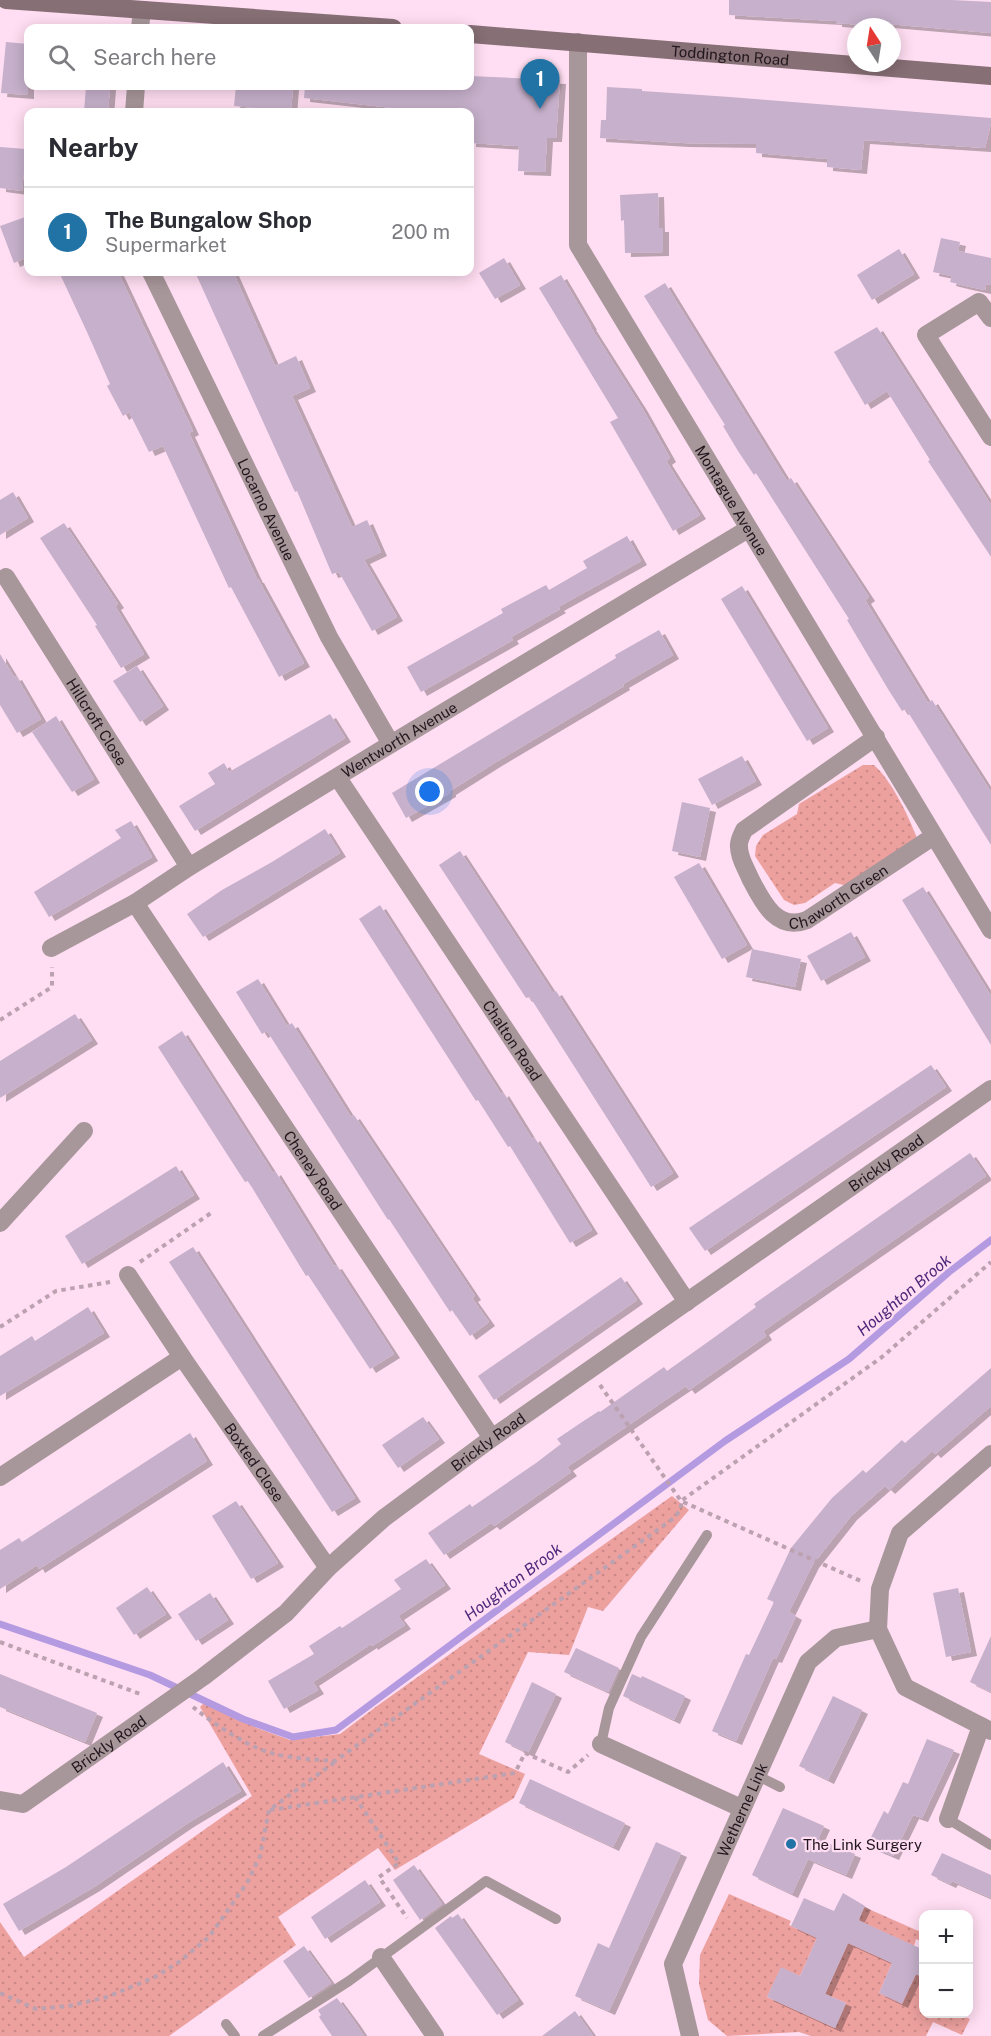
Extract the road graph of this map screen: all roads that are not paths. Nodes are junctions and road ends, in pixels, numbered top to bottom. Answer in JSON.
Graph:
{"nodes":[{"id":1,"x":6,"y":0,"type":"edge"},
{"id":2,"x":141,"y":19,"type":"edge"},
{"id":3,"x":281,"y":24,"type":"edge"},
{"id":4,"x":474,"y":34,"type":"edge"},
{"id":5,"x":578,"y":42,"type":"junction"},
{"id":6,"x":991,"y":76,"type":"edge"},
{"id":7,"x":136,"y":90,"type":"edge"},
{"id":8,"x":134,"y":108,"type":"edge"},
{"id":9,"x":153,"y":276,"type":"edge"},
{"id":10,"x":991,"y":318,"type":"edge"},
{"id":11,"x":991,"y":437,"type":"edge"},
{"id":12,"x":748,"y":529,"type":"junction"},
{"id":13,"x":6,"y":577,"type":"dead end"},
{"id":14,"x":876,"y":737,"type":"junction"},
{"id":15,"x":391,"y":744,"type":"junction"},
{"id":16,"x":338,"y":778,"type":"junction"},
{"id":17,"x":934,"y":836,"type":"junction"},
{"id":18,"x":189,"y":867,"type":"junction"},
{"id":19,"x":135,"y":903,"type":"junction"},
{"id":20,"x":991,"y":930,"type":"edge"},
{"id":21,"x":51,"y":948,"type":"road end"},
{"id":22,"x":991,"y":1089,"type":"edge"},
{"id":23,"x":84,"y":1131,"type":"dead end"},
{"id":24,"x":0,"y":1223,"type":"edge"},
{"id":25,"x":128,"y":1275,"type":"dead end"},
{"id":26,"x":687,"y":1302,"type":"junction"},
{"id":27,"x":182,"y":1357,"type":"junction"},
{"id":28,"x":492,"y":1438,"type":"junction"},
{"id":29,"x":991,"y":1454,"type":"edge"},
{"id":30,"x":0,"y":1477,"type":"edge"},
{"id":31,"x":707,"y":1535,"type":"dead end"},
{"id":32,"x":328,"y":1568,"type":"junction"},
{"id":33,"x":878,"y":1629,"type":"junction"},
{"id":34,"x":986,"y":1729,"type":"edge"},
{"id":35,"x":601,"y":1744,"type":"joint"},
{"id":36,"x":756,"y":1775,"type":"junction"},
{"id":37,"x":780,"y":1787,"type":"dead end"},
{"id":38,"x":0,"y":1800,"type":"edge"},
{"id":39,"x":741,"y":1808,"type":"junction"},
{"id":40,"x":948,"y":1819,"type":"joint"},
{"id":41,"x":991,"y":1845,"type":"edge"},
{"id":42,"x":556,"y":1919,"type":"dead end"},
{"id":43,"x":381,"y":1957,"type":"junction"},
{"id":44,"x":226,"y":2024,"type":"dead end"},
{"id":45,"x":235,"y":2036,"type":"edge"},
{"id":46,"x":263,"y":2036,"type":"edge"},
{"id":47,"x":435,"y":2036,"type":"edge"},
{"id":48,"x":690,"y":2036,"type":"edge"}],
"edges":[{"from":1,"to":2,"type":"main road"},
{"from":2,"to":3,"type":"main road"},
{"from":4,"to":5,"type":"main road","name":"Toddington Road"},
{"from":5,"to":6,"type":"main road","name":"Toddington Road"},
{"from":5,"to":12,"type":"street","name":"Montague Avenue"},
{"from":7,"to":8,"type":"street"},
{"from":9,"to":15,"type":"street","name":"Locarno Avenue"},
{"from":10,"to":11,"type":"street"},
{"from":12,"to":14,"type":"street","name":"Montague Avenue"},
{"from":12,"to":15,"type":"street","name":"Wentworth Avenue"},
{"from":13,"to":18,"type":"street","name":"Hillcroft Close"},
{"from":14,"to":17,"type":"street","name":"Montague Avenue"},
{"from":14,"to":17,"type":"street","name":"Chaworth Green"},
{"from":15,"to":16,"type":"street","name":"Wentworth Avenue"},
{"from":16,"to":18,"type":"street","name":"Wentworth Avenue"},
{"from":16,"to":26,"type":"street","name":"Chalton Road"},
{"from":17,"to":20,"type":"street","name":"Montague Avenue"},
{"from":18,"to":19,"type":"street","name":"Wentworth Avenue"},
{"from":19,"to":21,"type":"street","name":"Wentworth Avenue"},
{"from":19,"to":28,"type":"street","name":"Cheney Road"},
{"from":22,"to":26,"type":"street","name":"Brickly Road"},
{"from":23,"to":24,"type":"street"},
{"from":25,"to":27,"type":"street","name":"Boxted Close"},
{"from":26,"to":28,"type":"street","name":"Brickly Road"},
{"from":27,"to":30,"type":"street"},
{"from":27,"to":32,"type":"street","name":"Boxted Close"},
{"from":28,"to":32,"type":"street","name":"Brickly Road"},
{"from":29,"to":33,"type":"street"},
{"from":31,"to":35,"type":"lane"},
{"from":32,"to":38,"type":"street","name":"Brickly Road"},
{"from":33,"to":34,"type":"street"},
{"from":33,"to":36,"type":"street","name":"Wetherne Link"},
{"from":34,"to":40,"type":"street"},
{"from":35,"to":39,"type":"street"},
{"from":36,"to":37,"type":"lane"},
{"from":36,"to":39,"type":"street","name":"Wetherne Link"},
{"from":39,"to":48,"type":"street","name":"Wetherne Link"},
{"from":40,"to":41,"type":"lane"},
{"from":42,"to":43,"type":"lane"},
{"from":43,"to":46,"type":"lane"},
{"from":43,"to":47,"type":"street"},
{"from":44,"to":45,"type":"lane"}]}
